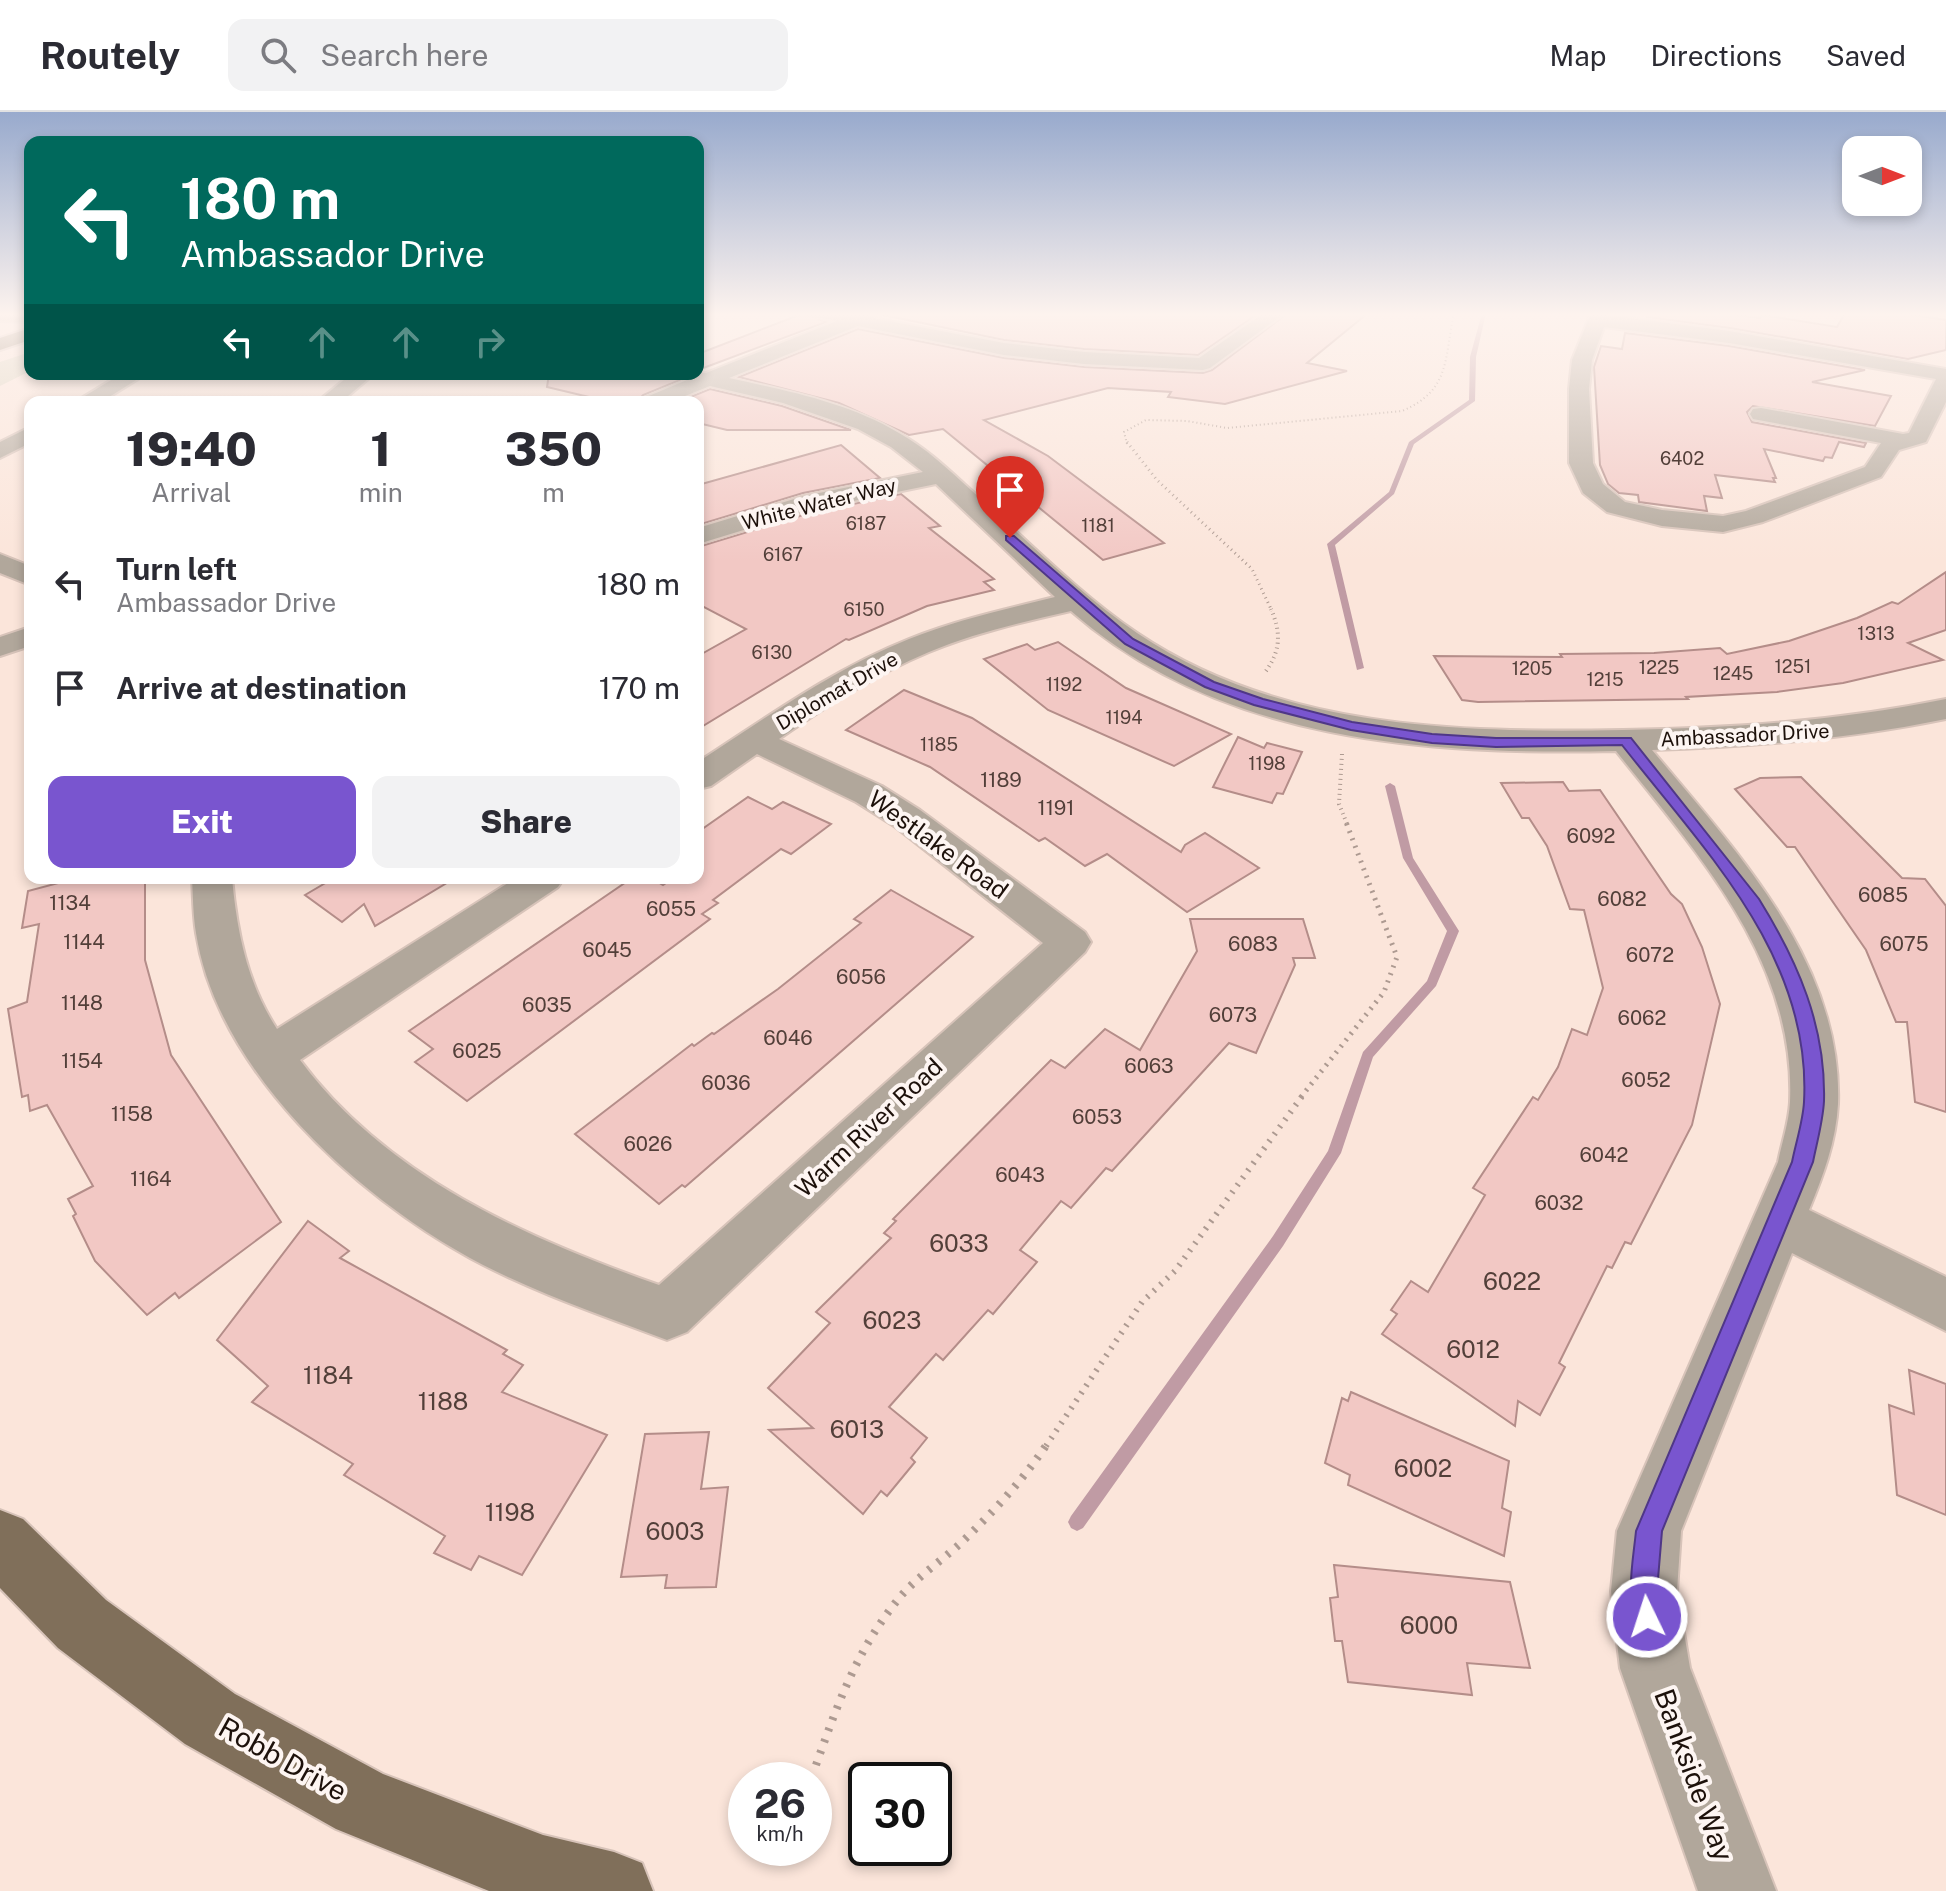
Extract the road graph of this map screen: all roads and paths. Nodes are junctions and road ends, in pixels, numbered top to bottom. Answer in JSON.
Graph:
{"nodes":[{"id":1,"x":773,"y":396,"type":"edge"},
{"id":2,"x":1429,"y":396,"type":"edge"},
{"id":3,"x":1579,"y":396,"type":"edge"},
{"id":4,"x":1937,"y":396,"type":"edge"},
{"id":5,"x":1761,"y":414,"type":"dead end"},
{"id":6,"x":24,"y":437,"type":"edge"},
{"id":7,"x":1903,"y":441,"type":"junction"},
{"id":8,"x":0,"y":451,"type":"edge"},
{"id":9,"x":941,"y":476,"type":"junction"},
{"id":10,"x":704,"y":534,"type":"edge"},
{"id":11,"x":0,"y":562,"type":"edge"},
{"id":12,"x":24,"y":574,"type":"edge"},
{"id":13,"x":1079,"y":600,"type":"junction"},
{"id":14,"x":24,"y":638,"type":"edge"},
{"id":15,"x":0,"y":647,"type":"edge"},
{"id":16,"x":1260,"y":678,"type":"dead end"},
{"id":17,"x":1946,"y":709,"type":"edge"},
{"id":18,"x":1351,"y":726,"type":"junction"},
{"id":19,"x":755,"y":740,"type":"junction"},
{"id":20,"x":1626,"y":741,"type":"junction"},
{"id":21,"x":704,"y":774,"type":"edge"},
{"id":22,"x":213,"y":884,"type":"edge"},
{"id":23,"x":535,"y":884,"type":"edge"},
{"id":24,"x":1070,"y":942,"type":"joint"},
{"id":25,"x":271,"y":1056,"type":"junction"},
{"id":26,"x":1778,"y":1220,"type":"junction"},
{"id":27,"x":1946,"y":1305,"type":"edge"},
{"id":28,"x":0,"y":1542,"type":"edge"},
{"id":29,"x":817,"y":1762,"type":"edge"},
{"id":30,"x":614,"y":1891,"type":"edge"},
{"id":31,"x":1737,"y":1891,"type":"edge"}],
"edges":[{"from":1,"to":9,"type":"street","name":"Ambassador Drive"},
{"from":2,"to":16,"type":"path"},
{"from":3,"to":7,"type":"street"},
{"from":4,"to":7,"type":"street"},
{"from":5,"to":7,"type":"street"},
{"from":6,"to":8,"type":"street"},
{"from":9,"to":10,"type":"street","name":"White Water Way"},
{"from":9,"to":13,"type":"street","name":"Ambassador Drive"},
{"from":11,"to":12,"type":"street"},
{"from":13,"to":18,"type":"street","name":"Ambassador Drive"},
{"from":13,"to":19,"type":"street","name":"Diplomat Drive"},
{"from":14,"to":15,"type":"street"},
{"from":17,"to":20,"type":"street","name":"Ambassador Drive"},
{"from":18,"to":20,"type":"street","name":"Ambassador Drive"},
{"from":18,"to":29,"type":"path"},
{"from":19,"to":21,"type":"street","name":"Diplomat Drive"},
{"from":19,"to":24,"type":"street","name":"Westlake Road"},
{"from":20,"to":26,"type":"street","name":"Bankside Way"},
{"from":22,"to":25,"type":"street"},
{"from":23,"to":25,"type":"street"},
{"from":24,"to":25,"type":"street","name":"Warm River Road"},
{"from":26,"to":27,"type":"street"},
{"from":26,"to":31,"type":"street","name":"Bankside Way"},
{"from":28,"to":30,"type":"main road","name":"Robb Drive"}]}
